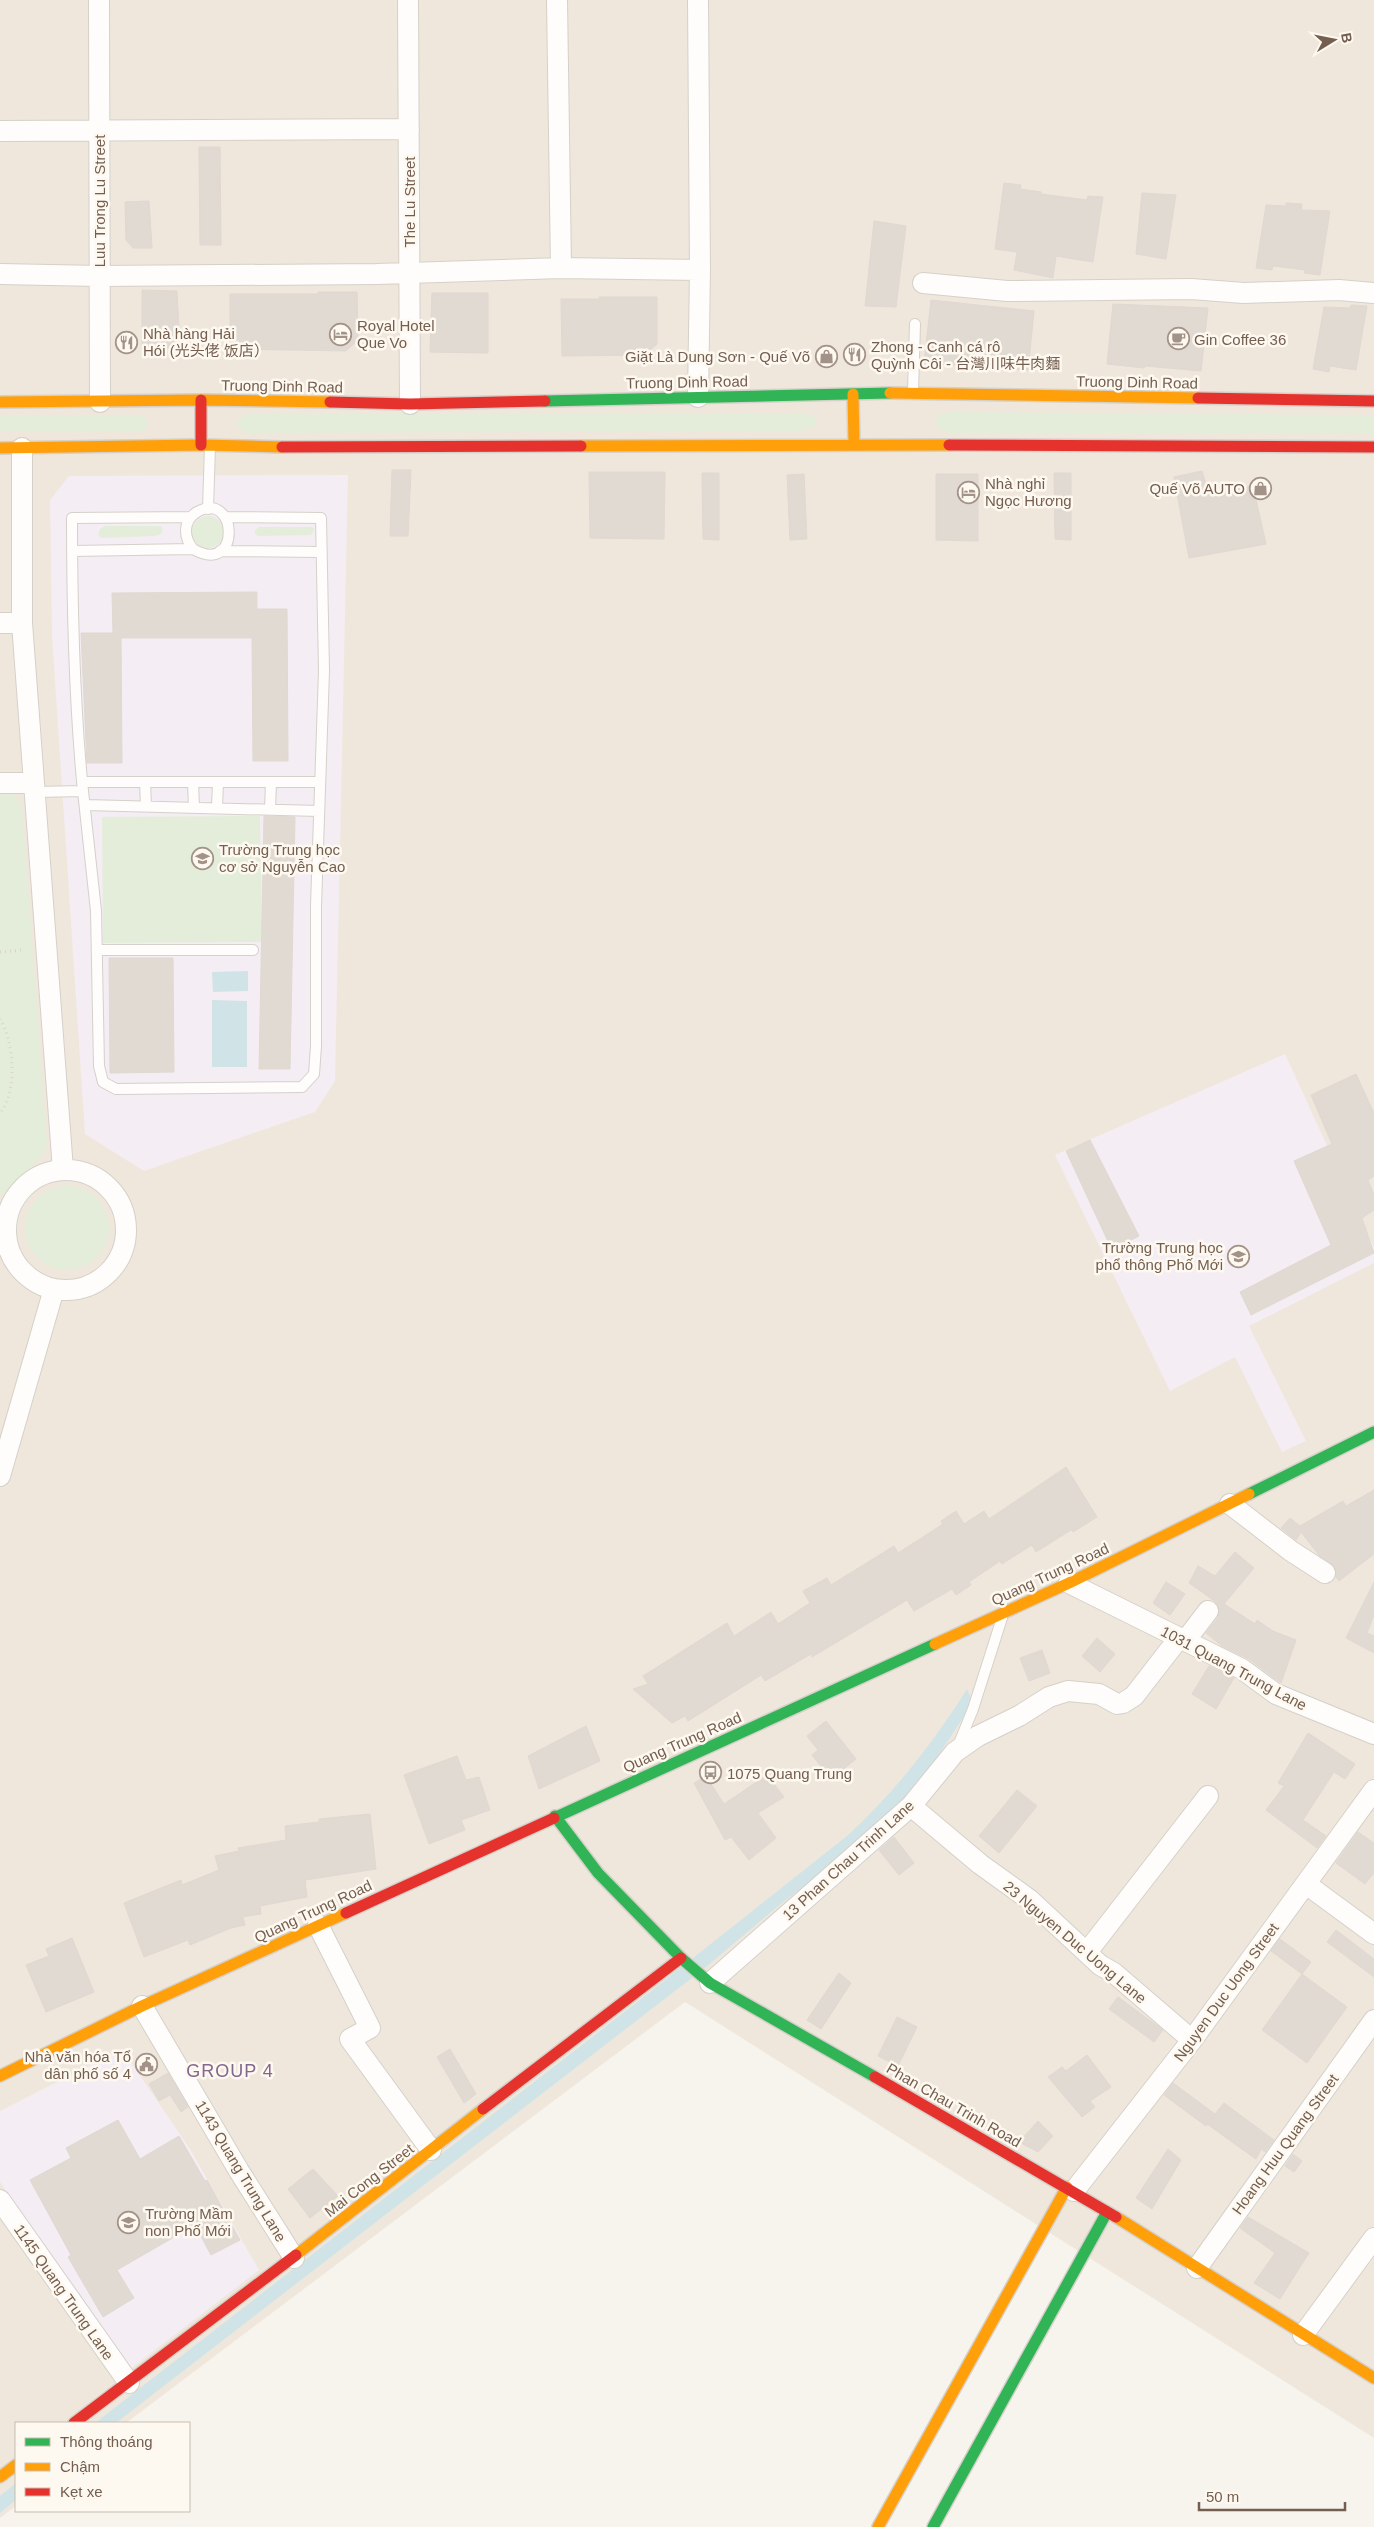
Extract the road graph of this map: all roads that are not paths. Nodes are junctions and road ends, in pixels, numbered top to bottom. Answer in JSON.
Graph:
{"nodes":[{"id":1,"x":99,"y":0,"type":"edge"},
{"id":2,"x":408,"y":0,"type":"edge"},
{"id":3,"x":557,"y":0,"type":"edge"},
{"id":4,"x":698,"y":0,"type":"edge"},
{"id":5,"x":409,"y":129,"type":"junction"},
{"id":6,"x":0,"y":131,"type":"edge"},
{"id":7,"x":99,"y":132,"type":"junction"},
{"id":8,"x":561,"y":268,"type":"junction"},
{"id":9,"x":700,"y":270,"type":"junction"},
{"id":10,"x":0,"y":274,"type":"edge"},
{"id":11,"x":409,"y":274,"type":"junction"},
{"id":12,"x":99,"y":276,"type":"junction"},
{"id":13,"x":923,"y":283,"type":"dead end"},
{"id":14,"x":1374,"y":293,"type":"edge"},
{"id":15,"x":915,"y":324,"type":"dead end"},
{"id":16,"x":912,"y":393,"type":"junction"},
{"id":17,"x":854,"y":394,"type":"junction"},
{"id":18,"x":698,"y":397,"type":"junction"},
{"id":19,"x":1374,"y":399,"type":"edge"},
{"id":20,"x":201,"y":400,"type":"junction"},
{"id":21,"x":0,"y":402,"type":"edge"},
{"id":22,"x":100,"y":402,"type":"junction"},
{"id":23,"x":410,"y":404,"type":"junction"},
{"id":24,"x":854,"y":444,"type":"junction"},
{"id":25,"x":205,"y":445,"type":"junction"},
{"id":26,"x":1374,"y":447,"type":"edge"},
{"id":27,"x":0,"y":448,"type":"edge"},
{"id":28,"x":22,"y":448,"type":"junction"},
{"id":29,"x":208,"y":510,"type":"junction"},
{"id":30,"x":191,"y":516,"type":"junction"},
{"id":31,"x":225,"y":517,"type":"junction"},
{"id":32,"x":193,"y":549,"type":"junction"},
{"id":33,"x":72,"y":551,"type":"junction"},
{"id":34,"x":220,"y":551,"type":"junction"},
{"id":35,"x":321,"y":552,"type":"junction"},
{"id":36,"x":0,"y":623,"type":"edge"},
{"id":37,"x":22,"y":623,"type":"junction"},
{"id":38,"x":146,"y":782,"type":"junction"},
{"id":39,"x":193,"y":782,"type":"junction"},
{"id":40,"x":218,"y":782,"type":"junction"},
{"id":41,"x":271,"y":782,"type":"junction"},
{"id":42,"x":320,"y":782,"type":"junction"},
{"id":43,"x":0,"y":783,"type":"edge"},
{"id":44,"x":83,"y":786,"type":"junction"},
{"id":45,"x":35,"y":788,"type":"junction"},
{"id":46,"x":85,"y":805,"type":"junction"},
{"id":47,"x":146,"y":806,"type":"junction"},
{"id":48,"x":194,"y":808,"type":"junction"},
{"id":49,"x":217,"y":808,"type":"junction"},
{"id":50,"x":270,"y":809,"type":"junction"},
{"id":51,"x":319,"y":811,"type":"junction"},
{"id":52,"x":97,"y":950,"type":"junction"},
{"id":53,"x":253,"y":950,"type":"dead end"},
{"id":54,"x":63,"y":1170,"type":"junction"},
{"id":55,"x":4,"y":1211,"type":"edge"},
{"id":56,"x":54,"y":1289,"type":"junction"},
{"id":57,"x":1374,"y":1432,"type":"edge"},
{"id":58,"x":0,"y":1476,"type":"edge"},
{"id":59,"x":1230,"y":1504,"type":"junction"},
{"id":60,"x":1325,"y":1573,"type":"dead end"},
{"id":61,"x":1068,"y":1583,"type":"junction"},
{"id":62,"x":1208,"y":1611,"type":"dead end"},
{"id":63,"x":1004,"y":1613,"type":"junction"},
{"id":64,"x":1182,"y":1640,"type":"junction"},
{"id":65,"x":1374,"y":1734,"type":"edge"},
{"id":66,"x":955,"y":1752,"type":"junction"},
{"id":67,"x":1374,"y":1790,"type":"edge"},
{"id":68,"x":1208,"y":1796,"type":"dead end"},
{"id":69,"x":912,"y":1806,"type":"junction"},
{"id":70,"x":555,"y":1816,"type":"junction"},
{"id":71,"x":1306,"y":1884,"type":"junction"},
{"id":72,"x":318,"y":1925,"type":"junction"},
{"id":73,"x":1374,"y":1934,"type":"edge"},
{"id":74,"x":1087,"y":1952,"type":"junction"},
{"id":75,"x":681,"y":1958,"type":"junction"},
{"id":76,"x":710,"y":1983,"type":"junction"},
{"id":77,"x":142,"y":2006,"type":"junction"},
{"id":78,"x":1374,"y":2020,"type":"edge"},
{"id":79,"x":1192,"y":2040,"type":"junction"},
{"id":80,"x":0,"y":2076,"type":"edge"},
{"id":81,"x":431,"y":2150,"type":"junction"},
{"id":82,"x":1070,"y":2189,"type":"junction"},
{"id":83,"x":0,"y":2200,"type":"edge"},
{"id":84,"x":1108,"y":2212,"type":"junction"},
{"id":85,"x":1374,"y":2238,"type":"edge"},
{"id":86,"x":294,"y":2258,"type":"junction"},
{"id":87,"x":1196,"y":2268,"type":"junction"},
{"id":88,"x":1303,"y":2335,"type":"junction"},
{"id":89,"x":1374,"y":2378,"type":"edge"},
{"id":90,"x":129,"y":2383,"type":"junction"},
{"id":91,"x":75,"y":2422,"type":"edge"},
{"id":92,"x":15,"y":2466,"type":"edge"},
{"id":93,"x":0,"y":2477,"type":"edge"},
{"id":94,"x":878,"y":2527,"type":"edge"},
{"id":95,"x":933,"y":2527,"type":"edge"}],
"edges":[{"from":1,"to":7,"type":"street","name":"Luu Trong Lu Street"},
{"from":2,"to":5,"type":"street","name":"The Lu Street"},
{"from":3,"to":8,"type":"street"},
{"from":4,"to":9,"type":"street"},
{"from":5,"to":7,"type":"street"},
{"from":5,"to":11,"type":"street","name":"The Lu Street"},
{"from":6,"to":7,"type":"street"},
{"from":7,"to":12,"type":"street","name":"Luu Trong Lu Street"},
{"from":8,"to":9,"type":"street"},
{"from":8,"to":11,"type":"street"},
{"from":9,"to":18,"type":"street"},
{"from":10,"to":12,"type":"street"},
{"from":11,"to":12,"type":"street"},
{"from":11,"to":23,"type":"street","name":"The Lu Street"},
{"from":12,"to":22,"type":"street","name":"Luu Trong Lu Street"},
{"from":13,"to":14,"type":"street"},
{"from":15,"to":16,"type":"lane"},
{"from":16,"to":17,"type":"main road","name":"Truong Dinh Road"},
{"from":16,"to":19,"type":"main road","name":"Truong Dinh Road"},
{"from":17,"to":18,"type":"main road","name":"Truong Dinh Road"},
{"from":17,"to":24,"type":"main road"},
{"from":18,"to":23,"type":"main road","name":"Truong Dinh Road"},
{"from":20,"to":22,"type":"main road","name":"Truong Dinh Road"},
{"from":20,"to":23,"type":"main road","name":"Truong Dinh Road"},
{"from":20,"to":25,"type":"main road"},
{"from":21,"to":22,"type":"main road","name":"Truong Dinh Road"},
{"from":24,"to":25,"type":"main road"},
{"from":24,"to":26,"type":"main road"},
{"from":25,"to":28,"type":"main road"},
{"from":25,"to":29,"type":"lane"},
{"from":27,"to":28,"type":"main road"},
{"from":28,"to":37,"type":"street"},
{"from":29,"to":30,"type":"lane"},
{"from":29,"to":31,"type":"lane"},
{"from":30,"to":32,"type":"lane"},
{"from":30,"to":33,"type":"lane"},
{"from":31,"to":34,"type":"lane"},
{"from":31,"to":35,"type":"lane"},
{"from":32,"to":33,"type":"lane"},
{"from":32,"to":34,"type":"lane"},
{"from":33,"to":44,"type":"lane"},
{"from":34,"to":35,"type":"lane"},
{"from":35,"to":42,"type":"lane"},
{"from":36,"to":37,"type":"street"},
{"from":37,"to":45,"type":"street"},
{"from":38,"to":39,"type":"lane"},
{"from":38,"to":44,"type":"lane"},
{"from":38,"to":47,"type":"lane"},
{"from":39,"to":40,"type":"lane"},
{"from":39,"to":48,"type":"lane"},
{"from":40,"to":41,"type":"lane"},
{"from":40,"to":49,"type":"lane"},
{"from":41,"to":42,"type":"lane"},
{"from":41,"to":50,"type":"lane"},
{"from":42,"to":51,"type":"lane"},
{"from":43,"to":45,"type":"street"},
{"from":44,"to":45,"type":"lane"},
{"from":44,"to":46,"type":"lane"},
{"from":45,"to":54,"type":"street"},
{"from":46,"to":47,"type":"lane"},
{"from":46,"to":52,"type":"lane"},
{"from":47,"to":48,"type":"lane"},
{"from":48,"to":49,"type":"lane"},
{"from":49,"to":50,"type":"lane"},
{"from":50,"to":51,"type":"lane"},
{"from":51,"to":52,"type":"lane"},
{"from":52,"to":53,"type":"lane"},
{"from":54,"to":55,"type":"street"},
{"from":54,"to":56,"type":"street"},
{"from":55,"to":56,"type":"street"},
{"from":56,"to":58,"type":"street"},
{"from":57,"to":59,"type":"main road","name":"Quang Trung Road"},
{"from":59,"to":60,"type":"street"},
{"from":59,"to":61,"type":"main road","name":"Quang Trung Road"},
{"from":61,"to":63,"type":"main road","name":"Quang Trung Road"},
{"from":61,"to":64,"type":"street","name":"1031 Quang Trung Lane"},
{"from":62,"to":64,"type":"street","name":"13 Phan Chau Trinh Lane"},
{"from":63,"to":66,"type":"lane"},
{"from":63,"to":70,"type":"main road","name":"Quang Trung Road"},
{"from":64,"to":65,"type":"street","name":"1031 Quang Trung Lane"},
{"from":64,"to":66,"type":"street","name":"13 Phan Chau Trinh Lane"},
{"from":66,"to":69,"type":"street","name":"13 Phan Chau Trinh Lane"},
{"from":67,"to":71,"type":"street","name":"Nguyen Duc Uong Street"},
{"from":68,"to":74,"type":"street"},
{"from":69,"to":74,"type":"street","name":"23 Nguyen Duc Uong Lane"},
{"from":69,"to":76,"type":"street","name":"13 Phan Chau Trinh Lane"},
{"from":70,"to":72,"type":"main road","name":"Quang Trung Road"},
{"from":70,"to":75,"type":"main road","name":"Phan Chau Trinh Road"},
{"from":71,"to":73,"type":"street"},
{"from":71,"to":79,"type":"street","name":"Nguyen Duc Uong Street"},
{"from":72,"to":77,"type":"main road","name":"Quang Trung Road"},
{"from":72,"to":81,"type":"street"},
{"from":74,"to":79,"type":"street","name":"23 Nguyen Duc Uong Lane"},
{"from":75,"to":76,"type":"main road","name":"Phan Chau Trinh Road"},
{"from":75,"to":81,"type":"main road","name":"Mai Cong Street"},
{"from":76,"to":82,"type":"main road","name":"Phan Chau Trinh Road"},
{"from":77,"to":80,"type":"main road","name":"Quang Trung Road"},
{"from":77,"to":86,"type":"street","name":"1143 Quang Trung Lane"},
{"from":78,"to":87,"type":"street","name":"Hoang Huu Quang Street"},
{"from":79,"to":82,"type":"street","name":"Nguyen Duc Uong Street"},
{"from":81,"to":86,"type":"main road","name":"Mai Cong Street"},
{"from":82,"to":84,"type":"main road","name":"Phan Chau Trinh Road"},
{"from":82,"to":94,"type":"main road"},
{"from":83,"to":90,"type":"street","name":"1145 Quang Trung Lane"},
{"from":84,"to":87,"type":"main road","name":"Phan Chau Trinh Road"},
{"from":84,"to":95,"type":"main road"},
{"from":85,"to":88,"type":"street"},
{"from":86,"to":90,"type":"main road","name":"Mai Cong Street"},
{"from":87,"to":88,"type":"main road","name":"Phan Chau Trinh Road"},
{"from":88,"to":89,"type":"main road","name":"Phan Chau Trinh Road"},
{"from":90,"to":91,"type":"main road","name":"Mai Cong Street"},
{"from":92,"to":93,"type":"main road"}]}
